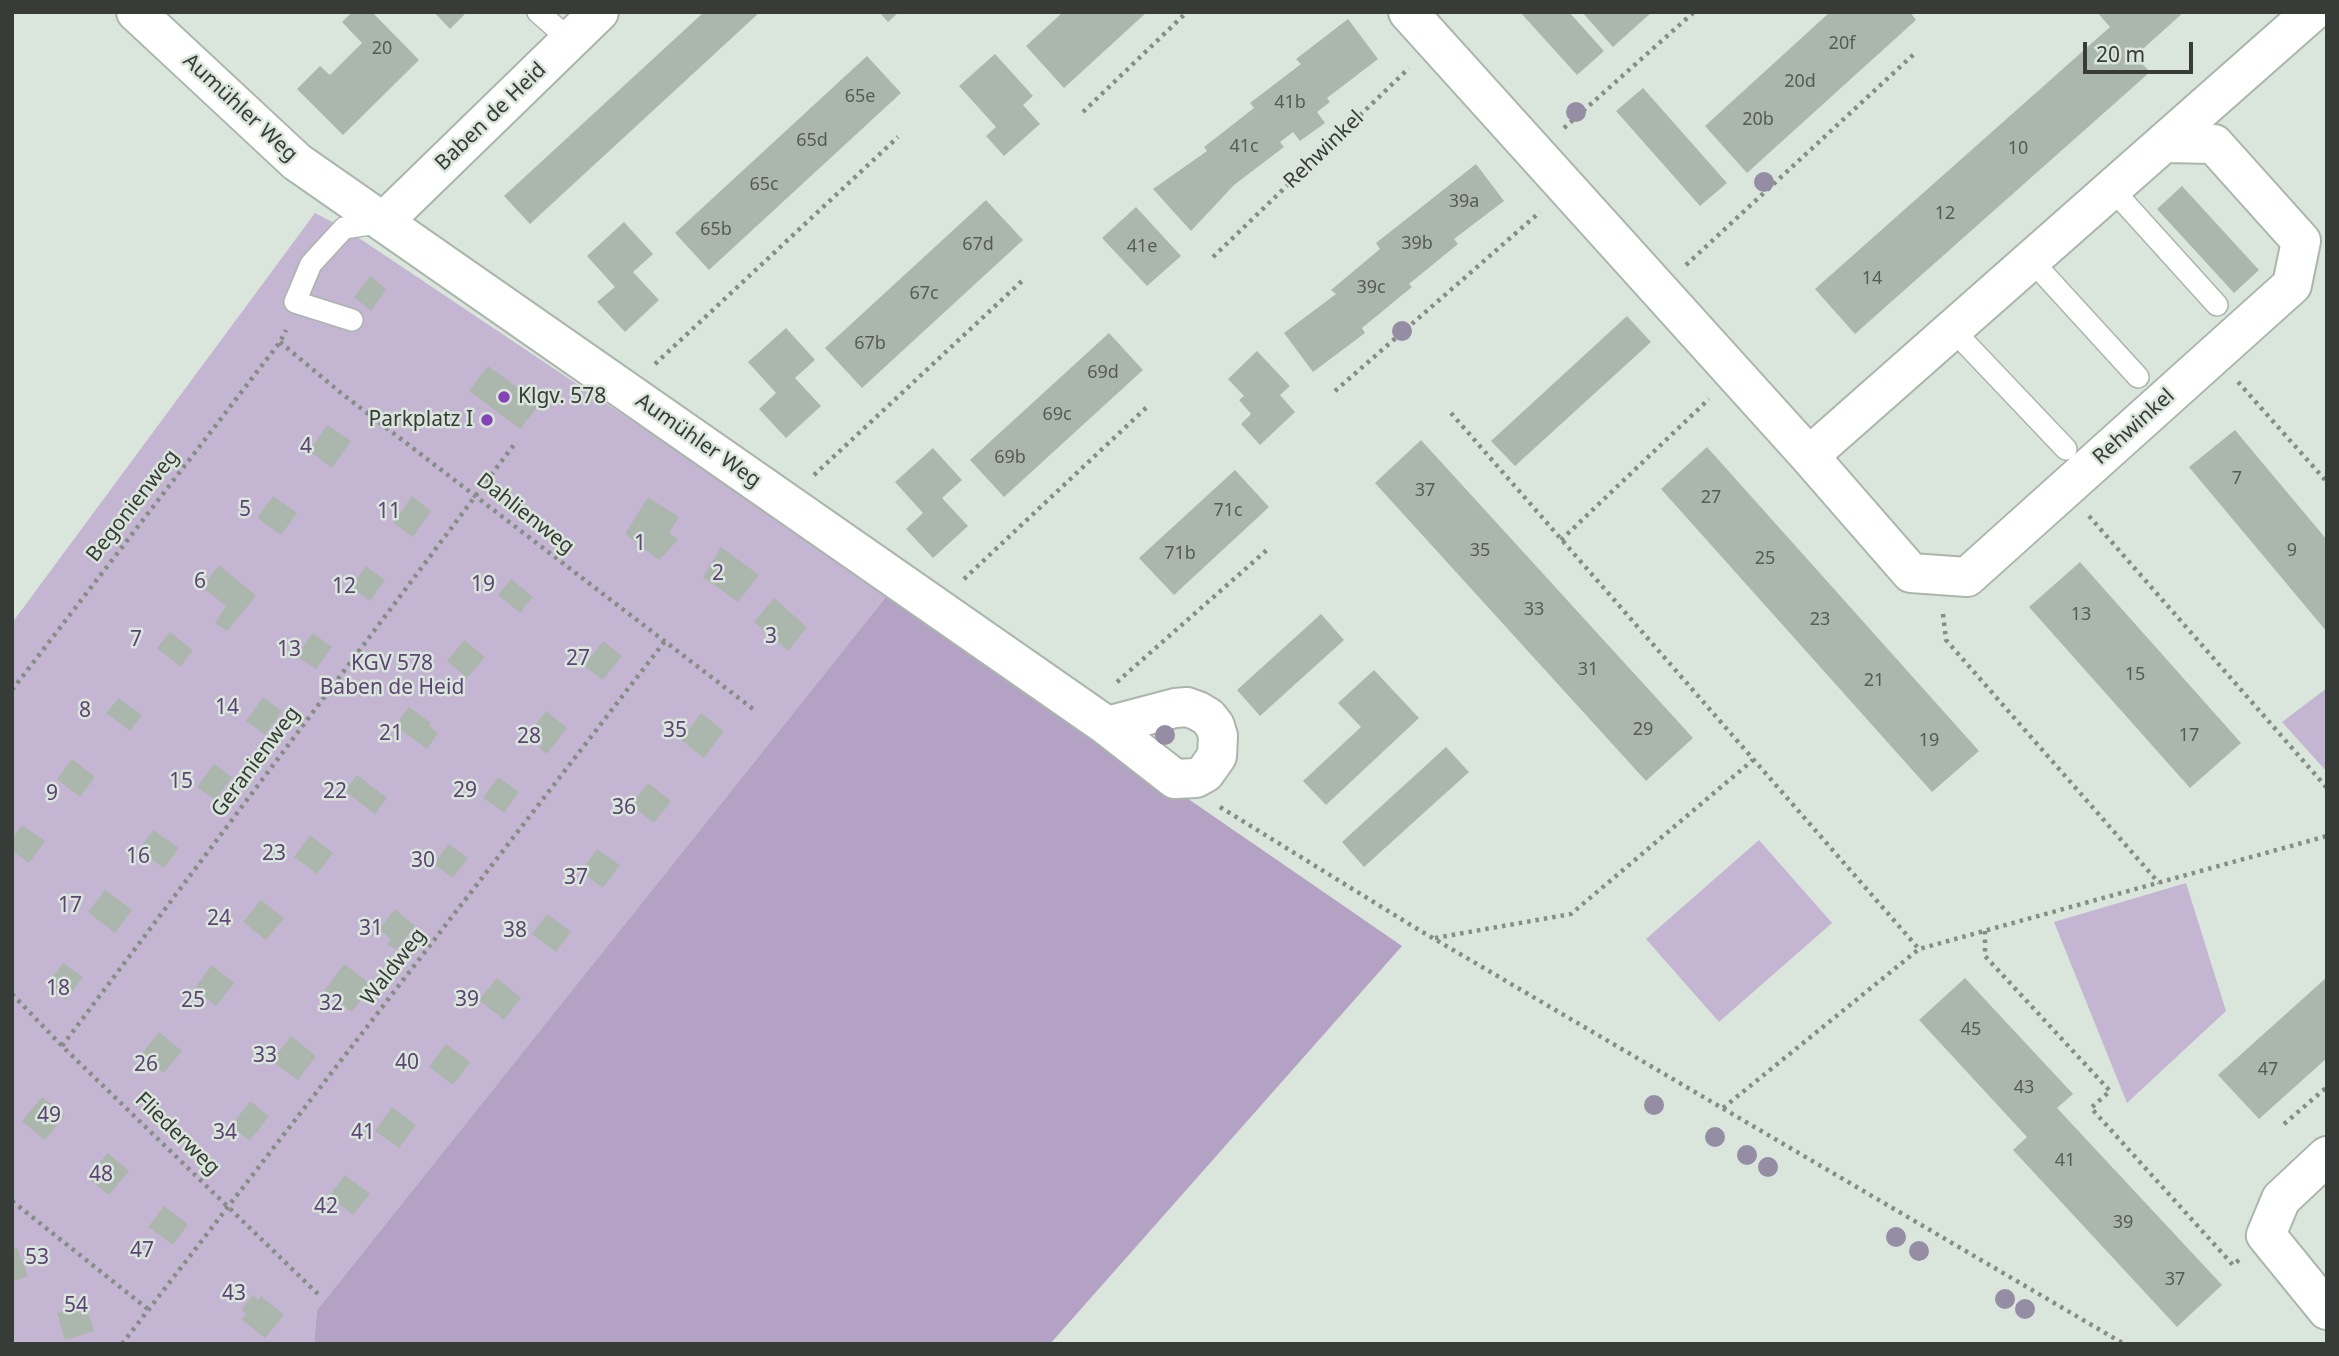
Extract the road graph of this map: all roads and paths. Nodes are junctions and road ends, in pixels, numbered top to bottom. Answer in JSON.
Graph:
{"nodes":[{"id":1,"x":136,"y":12,"type":"edge"},
{"id":2,"x":538,"y":12,"type":"edge"},
{"id":3,"x":599,"y":12,"type":"edge"},
{"id":4,"x":1187,"y":12,"type":"edge"},
{"id":5,"x":1408,"y":12,"type":"edge"},
{"id":6,"x":1694,"y":12,"type":"edge"},
{"id":7,"x":2312,"y":12,"type":"edge"},
{"id":8,"x":570,"y":40,"type":"junction"},
{"id":9,"x":1435,"y":43,"type":"junction"},
{"id":10,"x":1914,"y":54,"type":"dead end"},
{"id":11,"x":1083,"y":112,"type":"dead end"},
{"id":12,"x":898,"y":138,"type":"dead end"},
{"id":13,"x":2165,"y":144,"type":"junction"},
{"id":14,"x":1535,"y":153,"type":"junction"},
{"id":15,"x":1567,"y":188,"type":"junction"},
{"id":16,"x":2113,"y":190,"type":"junction"},
{"id":17,"x":383,"y":222,"type":"junction"},
{"id":18,"x":1213,"y":257,"type":"dead end"},
{"id":19,"x":2032,"y":261,"type":"junction"},
{"id":20,"x":1023,"y":280,"type":"dead end"},
{"id":21,"x":1659,"y":290,"type":"junction"},
{"id":22,"x":2217,"y":305,"type":"dead end"},
{"id":23,"x":352,"y":320,"type":"dead end"},
{"id":24,"x":1953,"y":330,"type":"junction"},
{"id":25,"x":280,"y":342,"type":"joint"},
{"id":26,"x":2215,"y":355,"type":"junction"},
{"id":27,"x":1735,"y":374,"type":"junction"},
{"id":28,"x":2138,"y":377,"type":"dead end"},
{"id":29,"x":626,"y":391,"type":"junction"},
{"id":30,"x":1335,"y":391,"type":"dead end"},
{"id":31,"x":1149,"y":406,"type":"dead end"},
{"id":32,"x":1451,"y":413,"type":"dead end"},
{"id":33,"x":516,"y":442,"type":"dead end"},
{"id":34,"x":2066,"y":449,"type":"dead end"},
{"id":35,"x":1809,"y":456,"type":"junction"},
{"id":36,"x":2327,"y":482,"type":"edge"},
{"id":37,"x":2065,"y":489,"type":"junction"},
{"id":38,"x":475,"y":496,"type":"junction"},
{"id":39,"x":785,"y":502,"type":"junction"},
{"id":40,"x":1561,"y":540,"type":"junction"},
{"id":41,"x":1268,"y":549,"type":"dead end"},
{"id":42,"x":1938,"y":575,"type":"junction"},
{"id":43,"x":935,"y":606,"type":"junction"},
{"id":44,"x":665,"y":641,"type":"junction"},
{"id":45,"x":12,"y":690,"type":"edge"},
{"id":46,"x":753,"y":709,"type":"dead end"},
{"id":47,"x":1096,"y":718,"type":"junction"},
{"id":48,"x":1753,"y":760,"type":"junction"},
{"id":49,"x":1175,"y":779,"type":"junction"},
{"id":50,"x":2327,"y":788,"type":"edge"},
{"id":51,"x":2327,"y":836,"type":"edge"},
{"id":52,"x":2159,"y":883,"type":"junction"},
{"id":53,"x":1985,"y":931,"type":"junction"},
{"id":54,"x":1433,"y":938,"type":"junction"},
{"id":55,"x":1919,"y":949,"type":"junction"},
{"id":56,"x":12,"y":994,"type":"edge"},
{"id":57,"x":62,"y":1046,"type":"junction"},
{"id":58,"x":2327,"y":1087,"type":"edge"},
{"id":59,"x":1723,"y":1108,"type":"junction"},
{"id":60,"x":2284,"y":1124,"type":"dead end"},
{"id":61,"x":2327,"y":1156,"type":"edge"},
{"id":62,"x":12,"y":1201,"type":"edge"},
{"id":63,"x":230,"y":1207,"type":"junction"},
{"id":64,"x":2266,"y":1235,"type":"junction"},
{"id":65,"x":320,"y":1296,"type":"dead end"},
{"id":66,"x":149,"y":1310,"type":"junction"},
{"id":67,"x":2327,"y":1310,"type":"edge"},
{"id":68,"x":122,"y":1344,"type":"edge"},
{"id":69,"x":2124,"y":1344,"type":"edge"}],
"edges":[{"from":1,"to":17,"type":"street","name":"Aumühler Weg"},
{"from":2,"to":8,"type":"lane"},
{"from":3,"to":8,"type":"street","name":"Baben de Heid"},
{"from":4,"to":11,"type":"path"},
{"from":5,"to":9,"type":"street","name":"Rehwinkel"},
{"from":6,"to":14,"type":"path"},
{"from":7,"to":13,"type":"street"},
{"from":8,"to":17,"type":"street","name":"Baben de Heid"},
{"from":9,"to":14,"type":"street","name":"Rehwinkel"},
{"from":9,"to":18,"type":"path","name":"Rehwinkel"},
{"from":10,"to":21,"type":"path"},
{"from":12,"to":29,"type":"path"},
{"from":13,"to":16,"type":"street"},
{"from":13,"to":26,"type":"street","name":"Rehwinkel"},
{"from":14,"to":15,"type":"street","name":"Rehwinkel"},
{"from":15,"to":21,"type":"street","name":"Rehwinkel"},
{"from":15,"to":30,"type":"path"},
{"from":16,"to":19,"type":"street"},
{"from":16,"to":22,"type":"lane"},
{"from":17,"to":23,"type":"lane"},
{"from":17,"to":29,"type":"street","name":"Aumühler Weg"},
{"from":19,"to":24,"type":"street"},
{"from":19,"to":28,"type":"lane"},
{"from":20,"to":39,"type":"path"},
{"from":21,"to":27,"type":"street","name":"Rehwinkel"},
{"from":24,"to":34,"type":"lane"},
{"from":24,"to":35,"type":"street"},
{"from":25,"to":38,"type":"path","name":"Dahlienweg"},
{"from":25,"to":45,"type":"path","name":"Begonienweg"},
{"from":26,"to":36,"type":"path"},
{"from":26,"to":37,"type":"street","name":"Rehwinkel"},
{"from":27,"to":35,"type":"street","name":"Rehwinkel"},
{"from":27,"to":40,"type":"path"},
{"from":29,"to":39,"type":"street","name":"Aumühler Weg"},
{"from":31,"to":43,"type":"path"},
{"from":32,"to":40,"type":"path"},
{"from":33,"to":38,"type":"path","name":"Geranienweg"},
{"from":35,"to":42,"type":"street","name":"Rehwinkel"},
{"from":37,"to":42,"type":"street","name":"Rehwinkel"},
{"from":37,"to":50,"type":"path"},
{"from":38,"to":44,"type":"path","name":"Dahlienweg"},
{"from":38,"to":57,"type":"path","name":"Geranienweg"},
{"from":39,"to":43,"type":"street","name":"Aumühler Weg"},
{"from":40,"to":48,"type":"path"},
{"from":41,"to":47,"type":"path"},
{"from":42,"to":52,"type":"path"},
{"from":43,"to":47,"type":"street","name":"Aumühler Weg"},
{"from":44,"to":46,"type":"path","name":"Dahlienweg"},
{"from":44,"to":63,"type":"path","name":"Waldweg"},
{"from":47,"to":49,"type":"street","name":"Aumühler Weg"},
{"from":47,"to":49,"type":"street"},
{"from":48,"to":54,"type":"path"},
{"from":48,"to":55,"type":"path"},
{"from":49,"to":54,"type":"path"},
{"from":51,"to":52,"type":"path"},
{"from":52,"to":53,"type":"path"},
{"from":53,"to":55,"type":"path"},
{"from":53,"to":64,"type":"path"},
{"from":54,"to":59,"type":"path"},
{"from":55,"to":59,"type":"path"},
{"from":56,"to":57,"type":"path","name":"Fliederweg"},
{"from":57,"to":63,"type":"path","name":"Fliederweg"},
{"from":58,"to":60,"type":"path"},
{"from":59,"to":69,"type":"path"},
{"from":61,"to":64,"type":"street"},
{"from":62,"to":66,"type":"path"},
{"from":63,"to":65,"type":"path","name":"Fliederweg"},
{"from":63,"to":66,"type":"path","name":"Waldweg"},
{"from":64,"to":67,"type":"street"},
{"from":66,"to":68,"type":"path","name":"Waldweg"}]}
